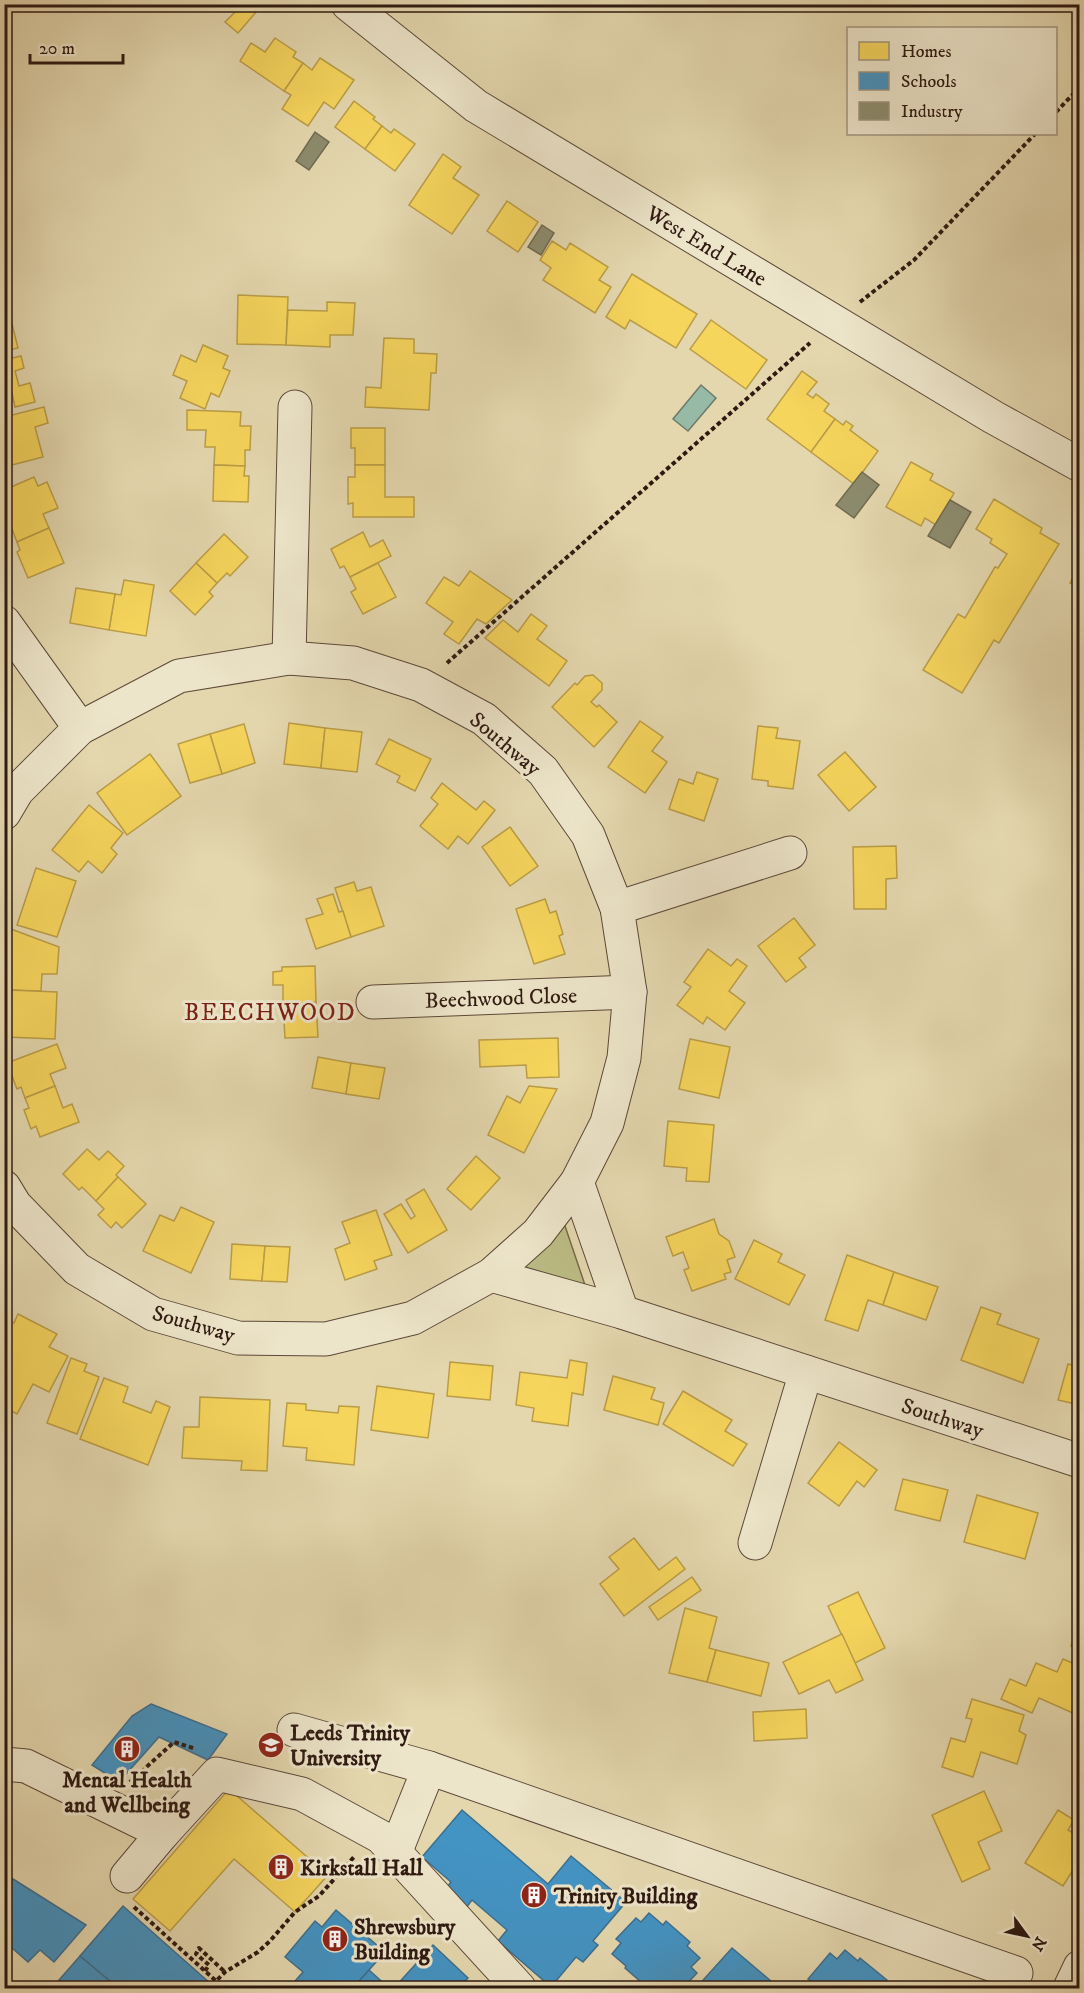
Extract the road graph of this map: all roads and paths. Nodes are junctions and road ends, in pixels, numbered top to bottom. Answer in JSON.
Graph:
{"nodes":[{"id":1,"x":348,"y":4,"type":"edge"},
{"id":2,"x":1080,"y":87,"type":"edge"},
{"id":3,"x":1057,"y":111,"type":"edge"},
{"id":4,"x":1034,"y":135,"type":"edge"},
{"id":5,"x":835,"y":321,"type":"junction"},
{"id":6,"x":295,"y":407,"type":"dead end"},
{"id":7,"x":1080,"y":465,"type":"edge"},
{"id":8,"x":4,"y":622,"type":"edge"},
{"id":9,"x":289,"y":658,"type":"junction"},
{"id":10,"x":421,"y":685,"type":"junction"},
{"id":11,"x":80,"y":728,"type":"junction"},
{"id":12,"x":4,"y":813,"type":"edge"},
{"id":13,"x":790,"y":853,"type":"dead end"},
{"id":14,"x":617,"y":908,"type":"junction"},
{"id":15,"x":630,"y":992,"type":"junction"},
{"id":16,"x":373,"y":1002,"type":"dead end"},
{"id":17,"x":576,"y":1182,"type":"junction"},
{"id":18,"x":4,"y":1187,"type":"edge"},
{"id":19,"x":491,"y":1275,"type":"junction"},
{"id":20,"x":622,"y":1312,"type":"junction"},
{"id":21,"x":806,"y":1372,"type":"junction"},
{"id":22,"x":1080,"y":1461,"type":"edge"},
{"id":23,"x":755,"y":1543,"type":"dead end"},
{"id":24,"x":294,"y":1730,"type":"dead end"},
{"id":25,"x":4,"y":1764,"type":"edge"},
{"id":26,"x":429,"y":1768,"type":"junction"},
{"id":27,"x":163,"y":1833,"type":"junction"},
{"id":28,"x":385,"y":1843,"type":"junction"},
{"id":29,"x":127,"y":1876,"type":"joint"},
{"id":30,"x":1080,"y":1967,"type":"edge"},
{"id":31,"x":205,"y":1971,"type":"junction"},
{"id":32,"x":225,"y":1972,"type":"junction"},
{"id":33,"x":1016,"y":1973,"type":"dead end"},
{"id":34,"x":519,"y":1989,"type":"edge"},
{"id":35,"x":1070,"y":1989,"type":"edge"}],
"edges":[{"from":1,"to":5,"type":"street","name":"West End Lane"},
{"from":2,"to":3,"type":"path"},
{"from":4,"to":5,"type":"path"},
{"from":5,"to":7,"type":"street","name":"West End Lane"},
{"from":5,"to":10,"type":"path"},
{"from":6,"to":9,"type":"street"},
{"from":8,"to":11,"type":"street"},
{"from":9,"to":10,"type":"street","name":"Southway"},
{"from":9,"to":11,"type":"street","name":"Southway"},
{"from":10,"to":14,"type":"street","name":"Southway"},
{"from":11,"to":12,"type":"street","name":"Southway"},
{"from":13,"to":14,"type":"street"},
{"from":14,"to":15,"type":"street","name":"Southway"},
{"from":15,"to":16,"type":"street","name":"Beechwood Close"},
{"from":15,"to":17,"type":"street","name":"Southway"},
{"from":17,"to":19,"type":"street","name":"Southway"},
{"from":17,"to":20,"type":"street"},
{"from":18,"to":19,"type":"street","name":"Southway"},
{"from":19,"to":20,"type":"street","name":"Southway"},
{"from":20,"to":21,"type":"street","name":"Southway"},
{"from":21,"to":22,"type":"street","name":"Southway"},
{"from":21,"to":23,"type":"street"},
{"from":24,"to":26,"type":"street"},
{"from":25,"to":27,"type":"street"},
{"from":26,"to":28,"type":"street"},
{"from":26,"to":33,"type":"street"},
{"from":27,"to":28,"type":"street"},
{"from":27,"to":29,"type":"street"},
{"from":28,"to":32,"type":"path"},
{"from":28,"to":34,"type":"street"},
{"from":29,"to":31,"type":"path"},
{"from":30,"to":35,"type":"street"},
{"from":31,"to":32,"type":"path"},
{"from":31,"to":32,"type":"path"}]}
